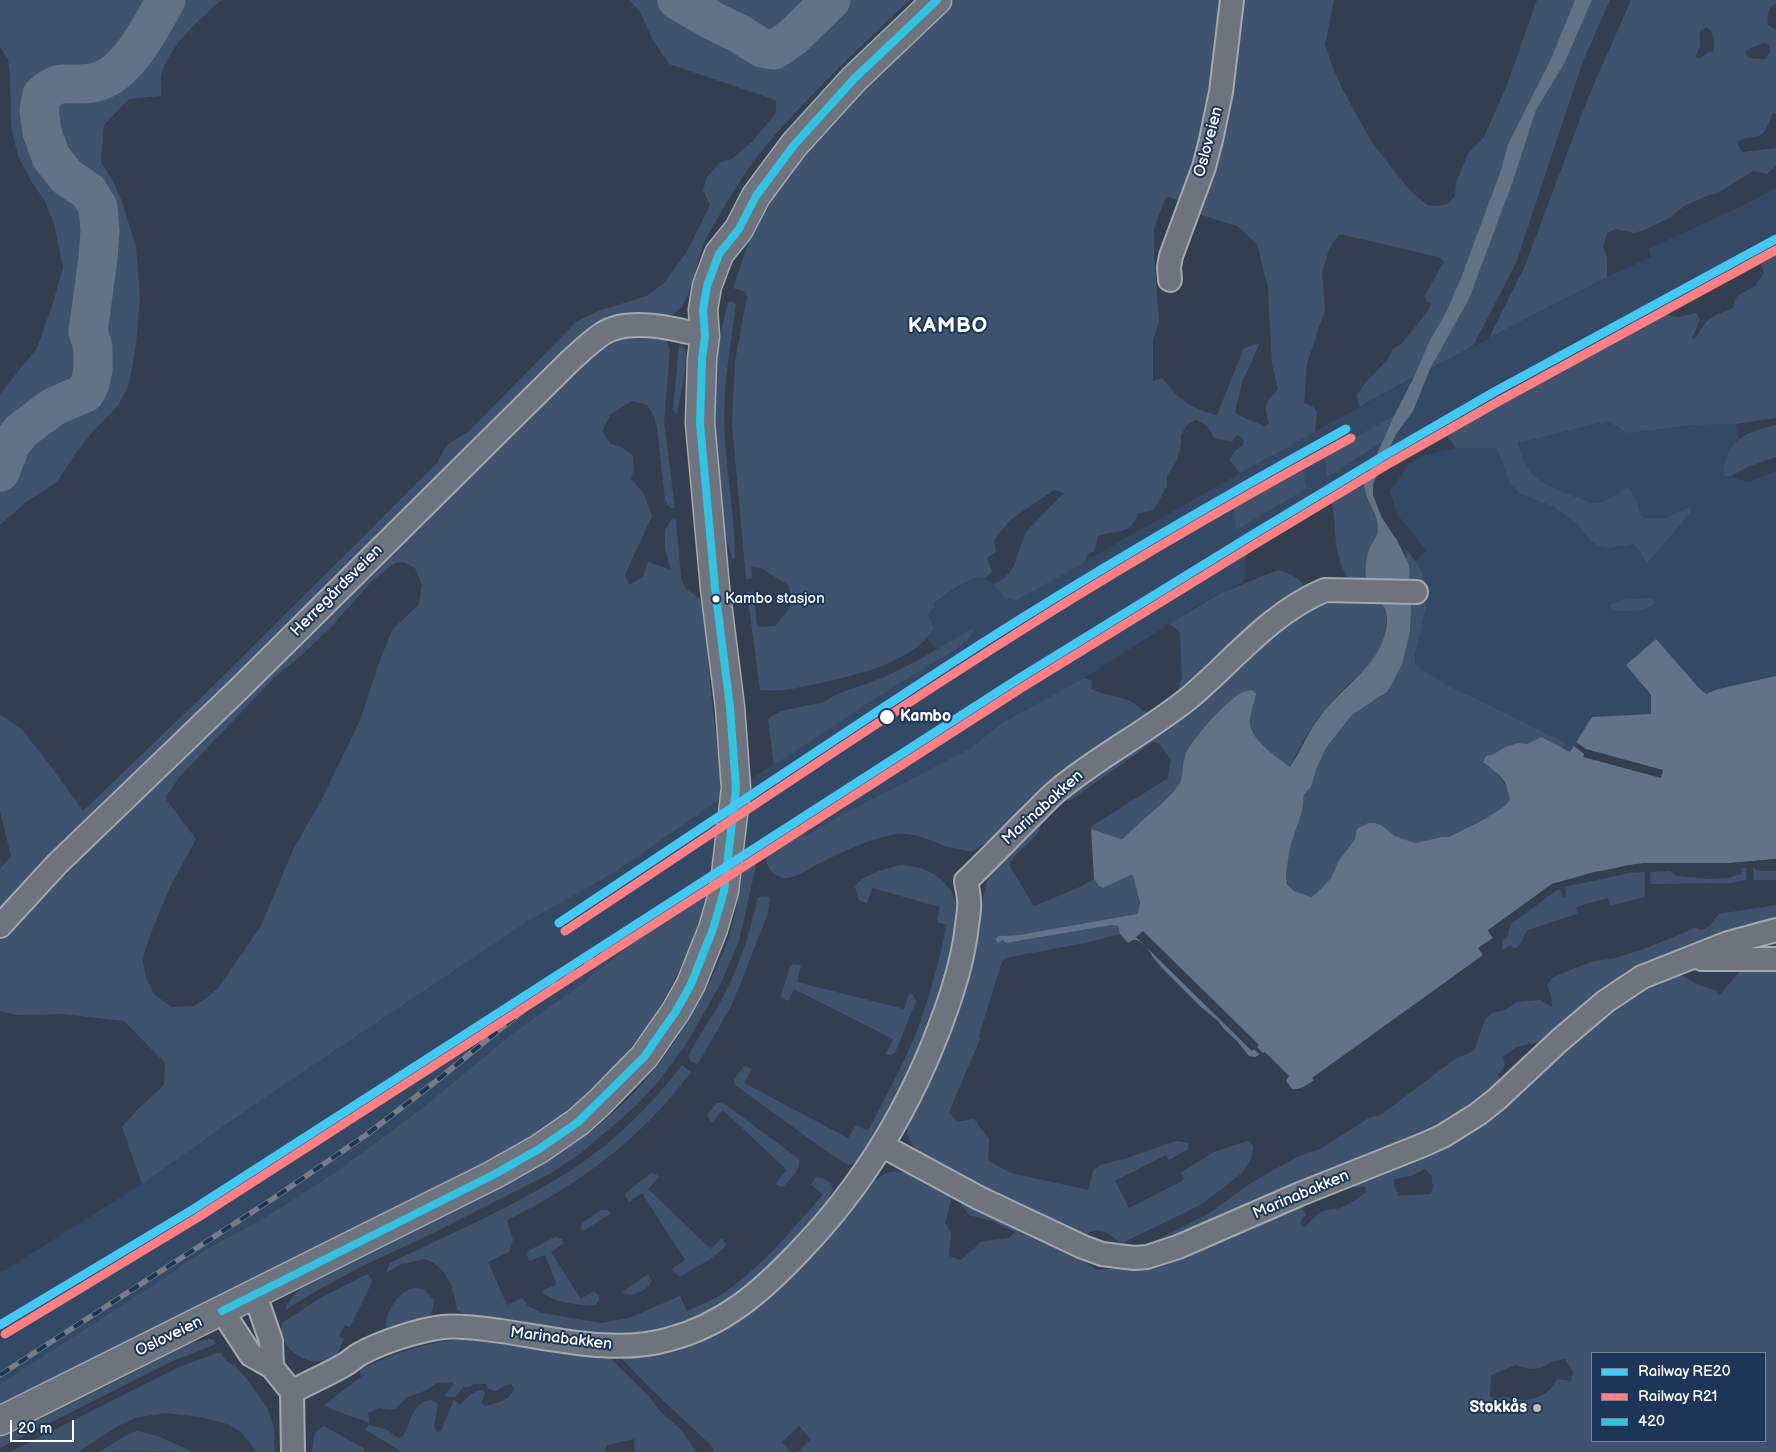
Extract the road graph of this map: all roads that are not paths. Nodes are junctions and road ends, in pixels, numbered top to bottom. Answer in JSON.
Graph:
{"nodes":[{"id":1,"x":937,"y":0,"type":"edge"},
{"id":2,"x":1232,"y":0,"type":"edge"},
{"id":3,"x":1170,"y":280,"type":"dead end"},
{"id":4,"x":705,"y":336,"type":"junction"},
{"id":5,"x":1416,"y":592,"type":"dead end"},
{"id":6,"x":0,"y":926,"type":"edge"},
{"id":7,"x":1776,"y":930,"type":"edge"},
{"id":8,"x":1776,"y":959,"type":"edge"},
{"id":9,"x":1686,"y":960,"type":"junction"},
{"id":10,"x":883,"y":1146,"type":"junction"},
{"id":11,"x":252,"y":1295,"type":"junction"},
{"id":12,"x":222,"y":1311,"type":"junction"},
{"id":13,"x":272,"y":1367,"type":"junction"},
{"id":14,"x":292,"y":1392,"type":"junction"},
{"id":15,"x":0,"y":1421,"type":"edge"},
{"id":16,"x":293,"y":1452,"type":"edge"}],
"edges":[{"from":1,"to":4,"type":"main road","name":"Osloveien"},
{"from":2,"to":3,"type":"street","name":"Osloveien"},
{"from":4,"to":6,"type":"street","name":"Herregårdsveien"},
{"from":4,"to":11,"type":"main road","name":"Osloveien"},
{"from":5,"to":10,"type":"street","name":"Marinabakken"},
{"from":7,"to":9,"type":"street","name":"Marinabakken"},
{"from":8,"to":9,"type":"street","name":"Marinabakken"},
{"from":9,"to":10,"type":"street","name":"Marinabakken"},
{"from":10,"to":14,"type":"street","name":"Marinabakken"},
{"from":11,"to":12,"type":"main road","name":"Osloveien"},
{"from":11,"to":13,"type":"street"},
{"from":12,"to":13,"type":"street"},
{"from":12,"to":15,"type":"main road","name":"Osloveien"},
{"from":13,"to":14,"type":"street"},
{"from":14,"to":16,"type":"street"}]}
